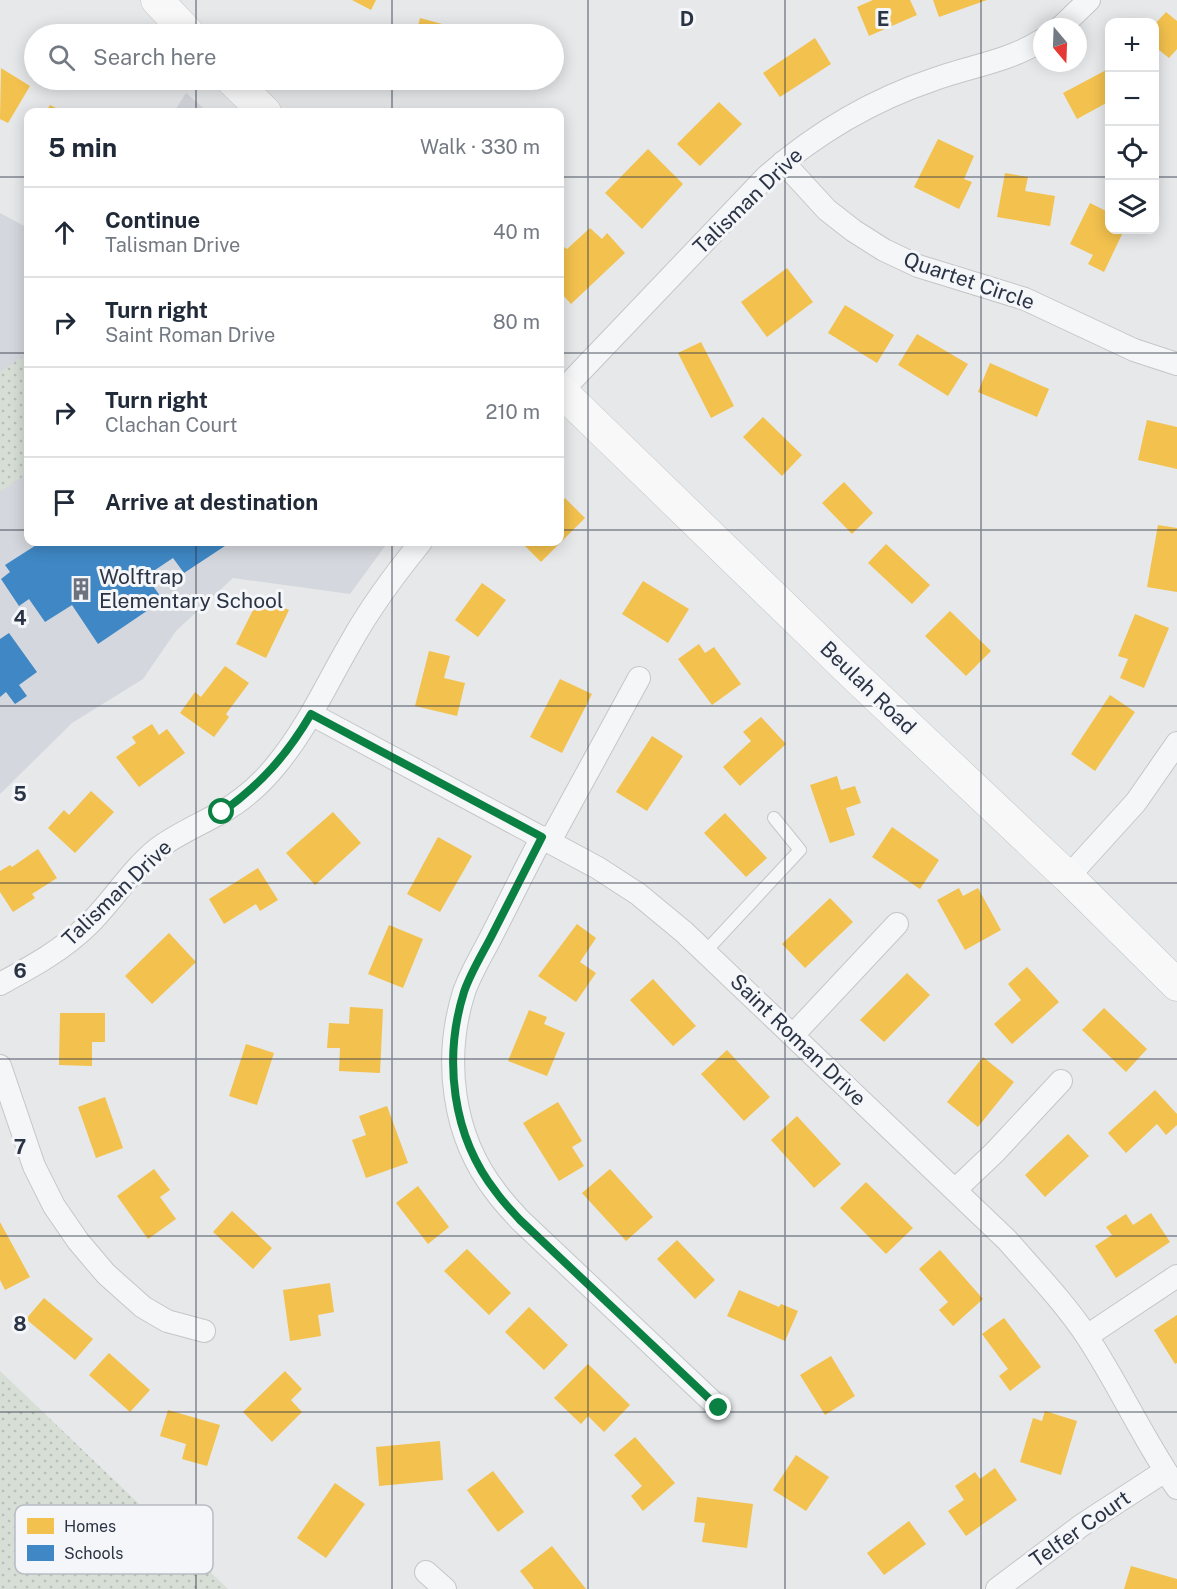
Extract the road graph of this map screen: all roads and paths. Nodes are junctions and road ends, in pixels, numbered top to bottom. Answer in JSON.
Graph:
{"nodes":[{"id":1,"x":157,"y":0,"type":"edge"},
{"id":2,"x":1089,"y":0,"type":"edge"},
{"id":3,"x":1070,"y":18,"type":"edge"},
{"id":4,"x":180,"y":24,"type":"edge"},
{"id":5,"x":1033,"y":44,"type":"edge"},
{"id":6,"x":242,"y":90,"type":"edge"},
{"id":7,"x":261,"y":108,"type":"edge"},
{"id":8,"x":783,"y":162,"type":"junction"},
{"id":9,"x":1177,"y":364,"type":"edge"},
{"id":10,"x":564,"y":387,"type":"edge"},
{"id":11,"x":564,"y":395,"type":"edge"},
{"id":12,"x":418,"y":546,"type":"edge"},
{"id":13,"x":639,"y":678,"type":"dead end"},
{"id":14,"x":311,"y":714,"type":"junction"},
{"id":15,"x":1177,"y":743,"type":"edge"},
{"id":16,"x":774,"y":818,"type":"dead end"},
{"id":17,"x":546,"y":839,"type":"junction"},
{"id":18,"x":1068,"y":878,"type":"junction"},
{"id":19,"x":897,"y":924,"type":"dead end"},
{"id":20,"x":705,"y":952,"type":"junction"},
{"id":21,"x":0,"y":984,"type":"edge"},
{"id":22,"x":1177,"y":985,"type":"edge"},
{"id":23,"x":794,"y":1035,"type":"junction"},
{"id":24,"x":0,"y":1066,"type":"edge"},
{"id":25,"x":1061,"y":1081,"type":"dead end"},
{"id":26,"x":955,"y":1190,"type":"junction"},
{"id":27,"x":1177,"y":1276,"type":"edge"},
{"id":28,"x":204,"y":1331,"type":"dead end"},
{"id":29,"x":1087,"y":1336,"type":"junction"},
{"id":30,"x":719,"y":1408,"type":"dead end"},
{"id":31,"x":1171,"y":1479,"type":"edge"},
{"id":32,"x":426,"y":1572,"type":"dead end"},
{"id":33,"x":445,"y":1589,"type":"edge"},
{"id":34,"x":997,"y":1589,"type":"edge"}],
"edges":[{"from":1,"to":4,"type":"main road"},
{"from":2,"to":3,"type":"street"},
{"from":5,"to":8,"type":"street","name":"Talisman Drive"},
{"from":6,"to":7,"type":"main road"},
{"from":8,"to":9,"type":"street","name":"Quartet Circle"},
{"from":8,"to":10,"type":"street","name":"Talisman Drive"},
{"from":11,"to":18,"type":"main road","name":"Beulah Road"},
{"from":12,"to":14,"type":"street","name":"Talisman Drive"},
{"from":13,"to":17,"type":"street"},
{"from":14,"to":17,"type":"street","name":"Saint Roman Drive"},
{"from":14,"to":21,"type":"street","name":"Talisman Drive"},
{"from":15,"to":18,"type":"street"},
{"from":16,"to":20,"type":"lane"},
{"from":17,"to":20,"type":"street","name":"Saint Roman Drive"},
{"from":17,"to":30,"type":"street"},
{"from":18,"to":22,"type":"main road","name":"Beulah Road"},
{"from":19,"to":23,"type":"street"},
{"from":20,"to":23,"type":"street","name":"Saint Roman Drive"},
{"from":23,"to":26,"type":"street","name":"Saint Roman Drive"},
{"from":24,"to":28,"type":"street"},
{"from":25,"to":26,"type":"street"},
{"from":26,"to":29,"type":"street","name":"Saint Roman Drive"},
{"from":27,"to":29,"type":"street"},
{"from":29,"to":31,"type":"street","name":"Saint Roman Drive"},
{"from":31,"to":34,"type":"street","name":"Telfer Court"},
{"from":32,"to":33,"type":"street"}]}
